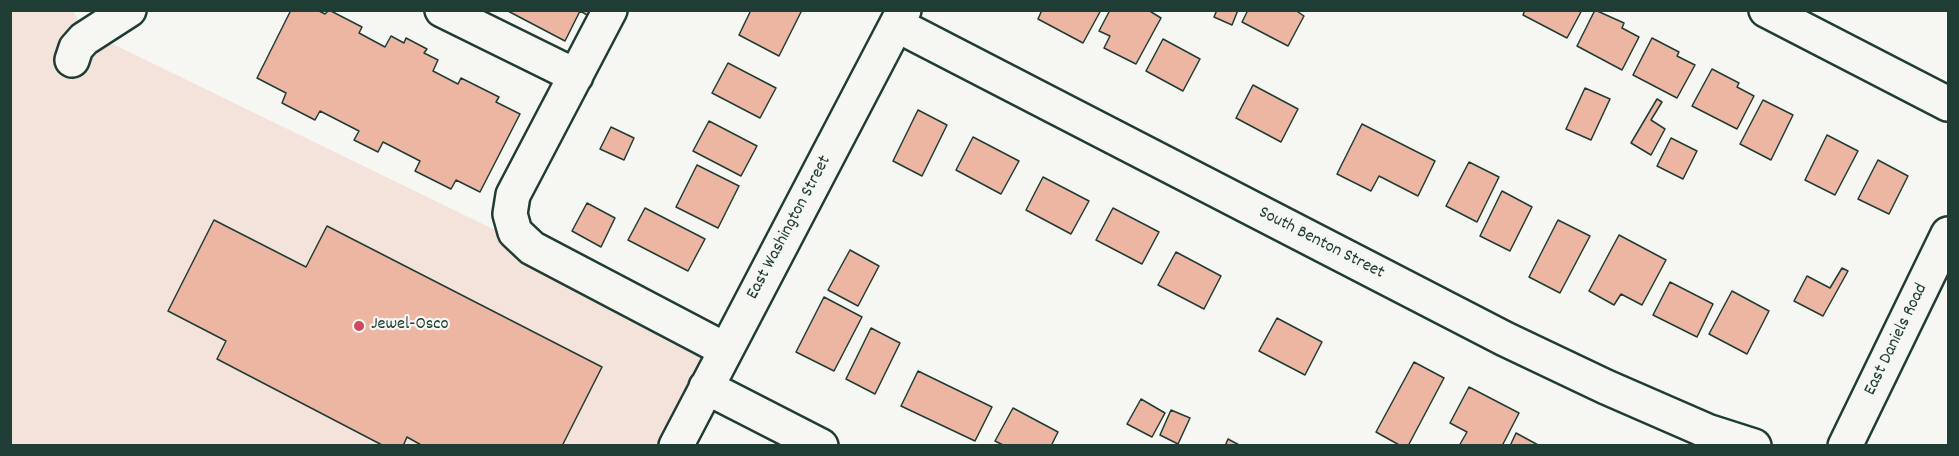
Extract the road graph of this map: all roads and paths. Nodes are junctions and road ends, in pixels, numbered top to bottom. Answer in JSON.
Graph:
{"nodes":[{"id":1,"x":129,"y":10,"type":"edge"},
{"id":2,"x":442,"y":10,"type":"edge"},
{"id":3,"x":610,"y":10,"type":"edge"},
{"id":4,"x":1766,"y":10,"type":"edge"},
{"id":5,"x":900,"y":17,"type":"edge"},
{"id":6,"x":72,"y":60,"type":"dead end"},
{"id":7,"x":576,"y":76,"type":"junction"},
{"id":8,"x":1948,"y":104,"type":"edge"},
{"id":9,"x":1948,"y":234,"type":"edge"},
{"id":10,"x":726,"y":350,"type":"junction"},
{"id":11,"x":706,"y":387,"type":"junction"},
{"id":12,"x":676,"y":446,"type":"edge"},
{"id":13,"x":821,"y":446,"type":"edge"},
{"id":14,"x":1754,"y":446,"type":"edge"},
{"id":15,"x":1845,"y":446,"type":"edge"}],
"edges":[{"from":1,"to":6,"type":"street"},
{"from":2,"to":7,"type":"street"},
{"from":3,"to":7,"type":"street"},
{"from":4,"to":8,"type":"street"},
{"from":5,"to":10,"type":"street","name":"East Washington Street"},
{"from":5,"to":14,"type":"street","name":"South Benton Street"},
{"from":7,"to":10,"type":"street"},
{"from":9,"to":15,"type":"street","name":"East Daniels Road"},
{"from":10,"to":11,"type":"street","name":"East Washington Street"},
{"from":11,"to":12,"type":"street","name":"East Washington Street"},
{"from":11,"to":13,"type":"street"}]}
